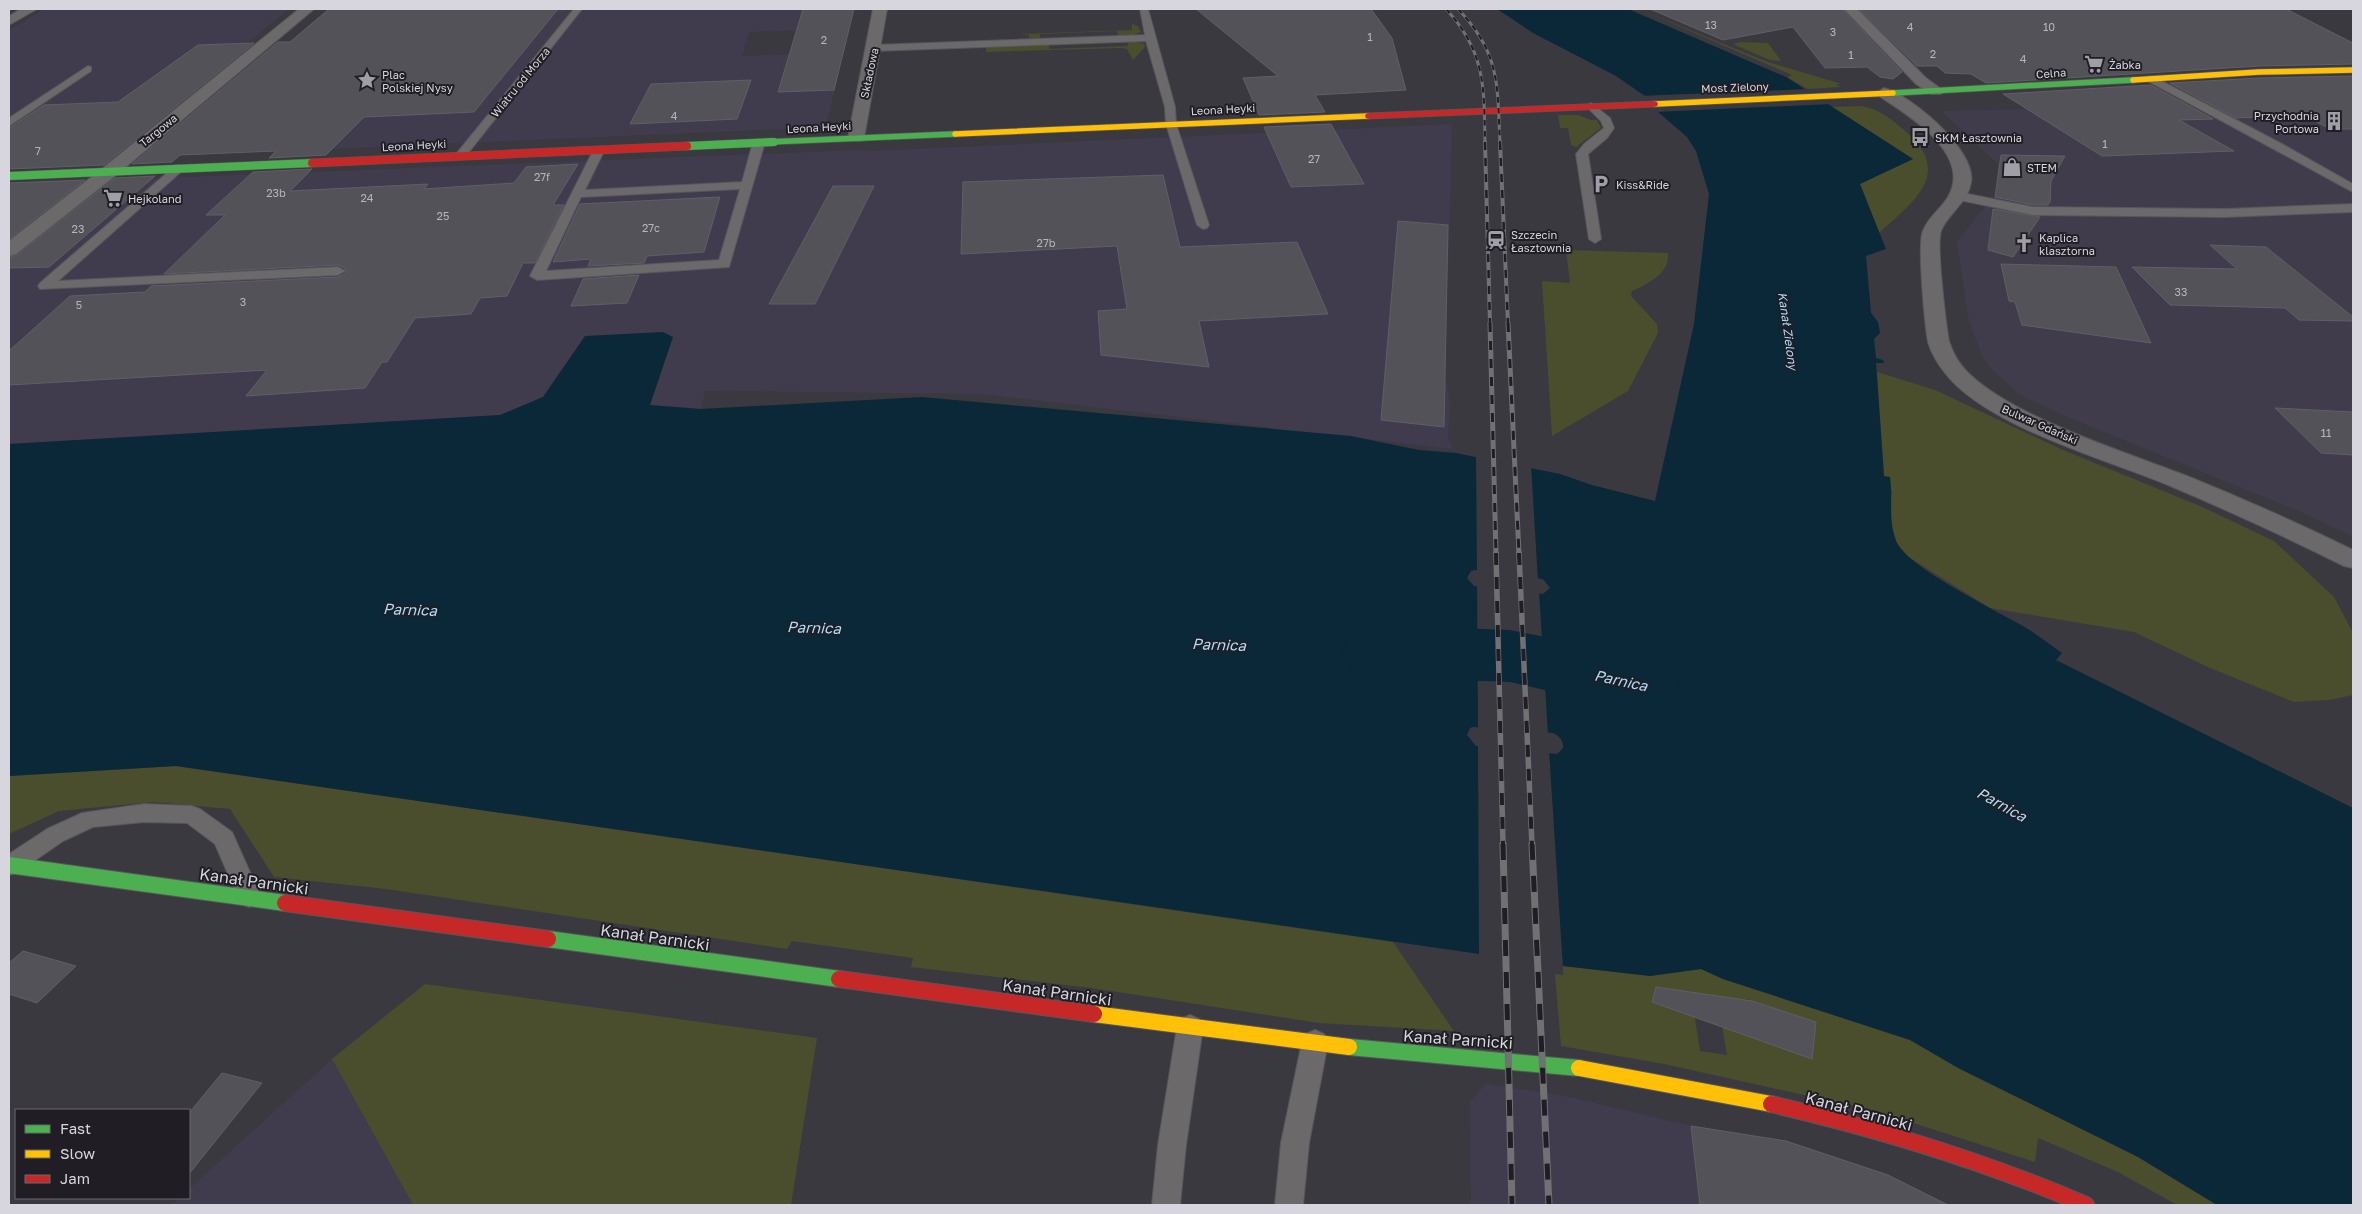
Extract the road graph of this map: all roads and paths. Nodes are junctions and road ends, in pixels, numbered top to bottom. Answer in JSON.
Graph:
{"nodes":[{"id":1,"x":30,"y":9,"type":"edge"},
{"id":2,"x":307,"y":9,"type":"edge"},
{"id":3,"x":578,"y":9,"type":"edge"},
{"id":4,"x":880,"y":9,"type":"edge"},
{"id":5,"x":1144,"y":9,"type":"edge"},
{"id":6,"x":1850,"y":9,"type":"edge"},
{"id":7,"x":9,"y":21,"type":"edge"},
{"id":8,"x":1150,"y":38,"type":"junction"},
{"id":9,"x":874,"y":48,"type":"junction"},
{"id":10,"x":88,"y":70,"type":"dead end"},
{"id":11,"x":2353,"y":70,"type":"edge"},
{"id":12,"x":2152,"y":79,"type":"junction"},
{"id":13,"x":1936,"y":91,"type":"junction"},
{"id":14,"x":1884,"y":94,"type":"junction"},
{"id":15,"x":1841,"y":95,"type":"joint"},
{"id":16,"x":1630,"y":104,"type":"joint"},
{"id":17,"x":1591,"y":106,"type":"junction"},
{"id":18,"x":9,"y":123,"type":"edge"},
{"id":19,"x":1171,"y":124,"type":"junction"},
{"id":20,"x":856,"y":138,"type":"junction"},
{"id":21,"x":760,"y":142,"type":"junction"},
{"id":22,"x":599,"y":149,"type":"junction"},
{"id":23,"x":461,"y":155,"type":"junction"},
{"id":24,"x":179,"y":168,"type":"junction"},
{"id":25,"x":108,"y":172,"type":"junction"},
{"id":26,"x":9,"y":176,"type":"edge"},
{"id":27,"x":747,"y":186,"type":"junction"},
{"id":28,"x":2353,"y":189,"type":"edge"},
{"id":29,"x":577,"y":194,"type":"junction"},
{"id":30,"x":1958,"y":196,"type":"junction"},
{"id":31,"x":2353,"y":208,"type":"edge"},
{"id":32,"x":1203,"y":224,"type":"dead end"},
{"id":33,"x":1595,"y":239,"type":"dead end"},
{"id":34,"x":9,"y":250,"type":"edge"},
{"id":35,"x":338,"y":271,"type":"dead end"},
{"id":36,"x":2353,"y":560,"type":"edge"},
{"id":37,"x":9,"y":866,"type":"edge"},
{"id":38,"x":249,"y":897,"type":"junction"},
{"id":39,"x":1190,"y":1026,"type":"junction"},
{"id":40,"x":1315,"y":1042,"type":"junction"},
{"id":41,"x":1166,"y":1205,"type":"edge"},
{"id":42,"x":1289,"y":1205,"type":"edge"},
{"id":43,"x":2086,"y":1205,"type":"edge"}],
"edges":[{"from":1,"to":7,"type":"street"},
{"from":2,"to":25,"type":"street","name":"Targowa"},
{"from":3,"to":23,"type":"lane","name":"Wiatru od Morza"},
{"from":4,"to":9,"type":"street","name":"Składowa"},
{"from":5,"to":8,"type":"lane"},
{"from":6,"to":13,"type":"street"},
{"from":8,"to":9,"type":"lane"},
{"from":8,"to":19,"type":"lane"},
{"from":9,"to":20,"type":"street","name":"Składowa"},
{"from":10,"to":18,"type":"lane"},
{"from":11,"to":12,"type":"street","name":"Celna"},
{"from":12,"to":13,"type":"street","name":"Celna"},
{"from":12,"to":28,"type":"lane"},
{"from":13,"to":14,"type":"street","name":"Celna"},
{"from":14,"to":15,"type":"street","name":"Celna"},
{"from":14,"to":30,"type":"street","name":"Bulwar Gdański"},
{"from":15,"to":16,"type":"street","name":"Most Zielony"},
{"from":16,"to":17,"type":"street","name":"Leona Heyki"},
{"from":17,"to":19,"type":"street","name":"Leona Heyki"},
{"from":17,"to":33,"type":"lane"},
{"from":19,"to":20,"type":"street","name":"Leona Heyki"},
{"from":19,"to":32,"type":"lane"},
{"from":20,"to":21,"type":"street","name":"Leona Heyki"},
{"from":21,"to":22,"type":"street","name":"Leona Heyki"},
{"from":21,"to":27,"type":"lane"},
{"from":22,"to":23,"type":"street","name":"Leona Heyki"},
{"from":22,"to":29,"type":"lane"},
{"from":23,"to":24,"type":"street","name":"Leona Heyki"},
{"from":24,"to":25,"type":"street","name":"Leona Heyki"},
{"from":24,"to":35,"type":"lane"},
{"from":25,"to":26,"type":"street","name":"Leona Heyki"},
{"from":25,"to":34,"type":"street","name":"Targowa"},
{"from":27,"to":29,"type":"lane"},
{"from":27,"to":29,"type":"lane"},
{"from":30,"to":31,"type":"lane"},
{"from":30,"to":36,"type":"street","name":"Bulwar Gdański"},
{"from":37,"to":38,"type":"street","name":"Kanał Parnicki"},
{"from":37,"to":38,"type":"lane"},
{"from":38,"to":39,"type":"street","name":"Kanał Parnicki"},
{"from":39,"to":40,"type":"street","name":"Kanał Parnicki"},
{"from":39,"to":41,"type":"lane"},
{"from":40,"to":42,"type":"lane"},
{"from":40,"to":43,"type":"street","name":"Kanał Parnicki"}]}
